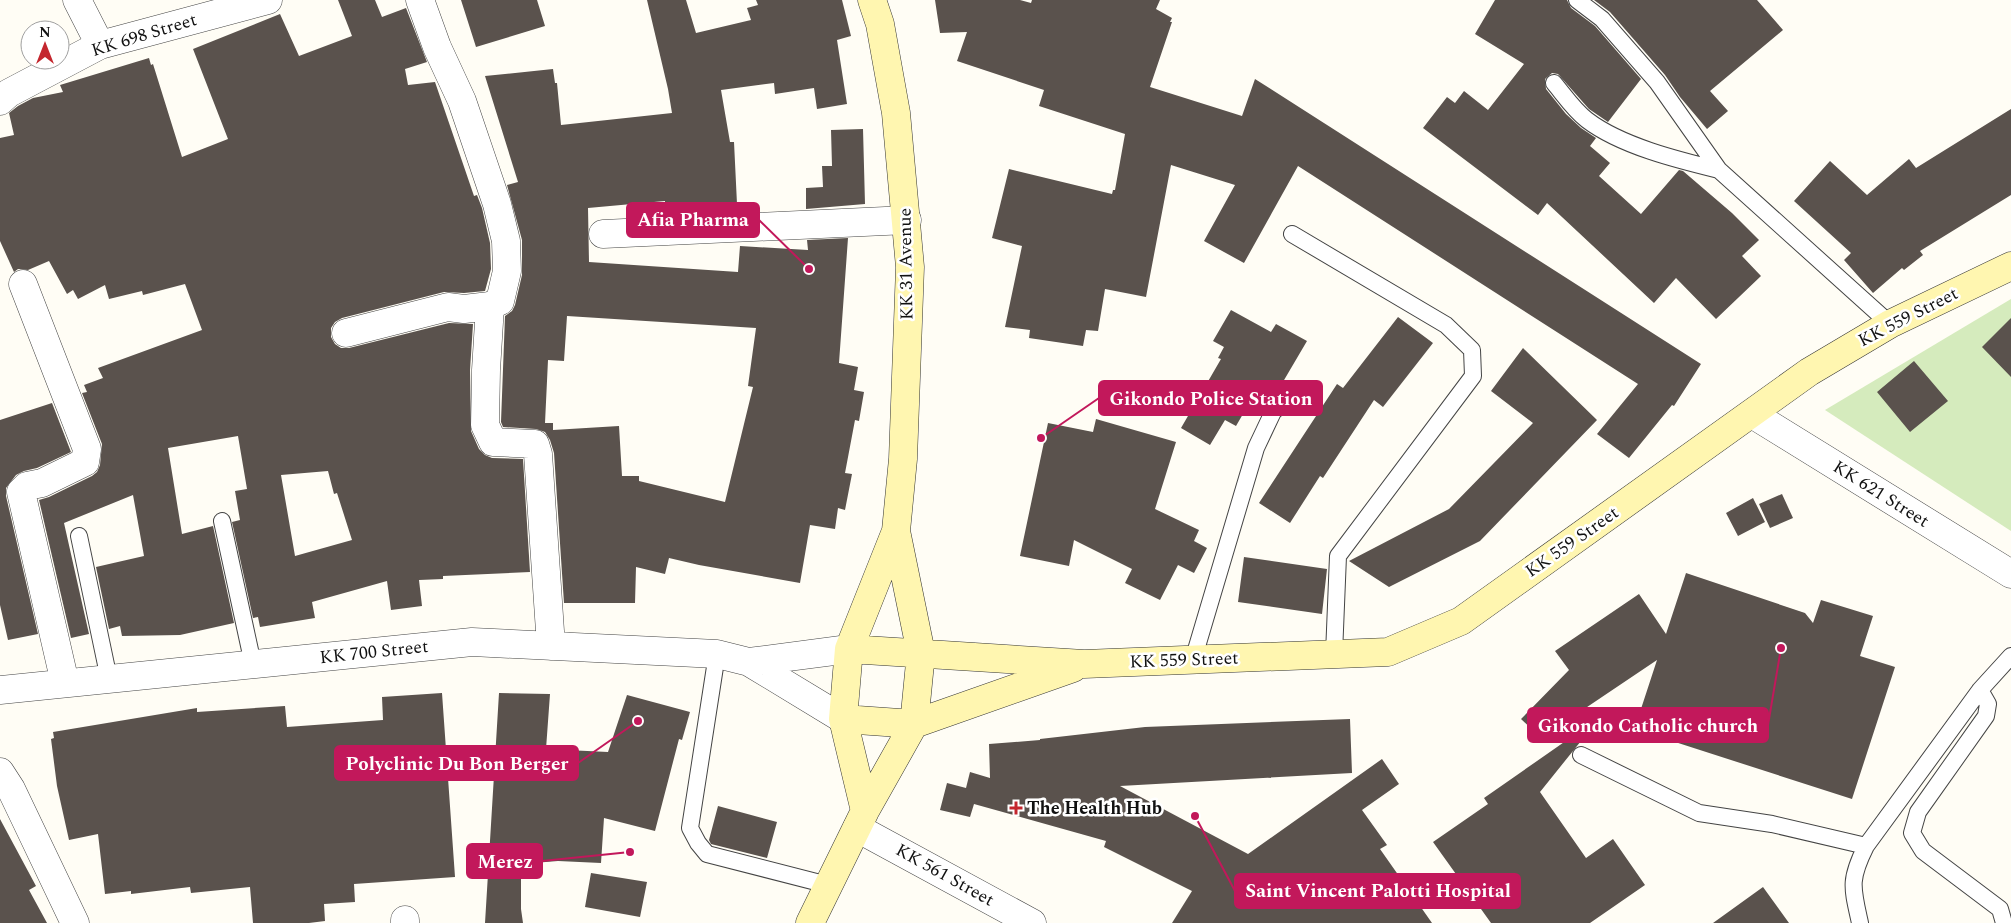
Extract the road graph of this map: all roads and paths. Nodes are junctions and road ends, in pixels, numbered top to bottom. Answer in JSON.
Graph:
{"nodes":[{"id":1,"x":77,"y":0,"type":"edge"},
{"id":2,"x":268,"y":0,"type":"edge"},
{"id":3,"x":420,"y":0,"type":"edge"},
{"id":4,"x":872,"y":0,"type":"edge"},
{"id":5,"x":1577,"y":0,"type":"edge"},
{"id":6,"x":100,"y":45,"type":"junction"},
{"id":7,"x":1554,"y":83,"type":"dead end"},
{"id":8,"x":0,"y":101,"type":"edge"},
{"id":9,"x":1719,"y":170,"type":"junction"},
{"id":10,"x":907,"y":220,"type":"junction"},
{"id":11,"x":603,"y":234,"type":"dead end"},
{"id":12,"x":1292,"y":234,"type":"dead end"},
{"id":13,"x":2011,"y":266,"type":"edge"},
{"id":14,"x":23,"y":284,"type":"dead end"},
{"id":15,"x":490,"y":306,"type":"junction"},
{"id":16,"x":1890,"y":324,"type":"junction"},
{"id":17,"x":346,"y":333,"type":"dead end"},
{"id":18,"x":1292,"y":394,"type":"dead end"},
{"id":19,"x":1752,"y":414,"type":"junction"},
{"id":20,"x":222,"y":522,"type":"dead end"},
{"id":21,"x":896,"y":531,"type":"junction"},
{"id":22,"x":79,"y":536,"type":"dead end"},
{"id":23,"x":2011,"y":574,"type":"edge"},
{"id":24,"x":551,"y":646,"type":"junction"},
{"id":25,"x":849,"y":649,"type":"junction"},
{"id":26,"x":921,"y":653,"type":"junction"},
{"id":27,"x":717,"y":654,"type":"junction"},
{"id":28,"x":1334,"y":654,"type":"junction"},
{"id":29,"x":2011,"y":656,"type":"edge"},
{"id":30,"x":1193,"y":660,"type":"junction"},
{"id":31,"x":749,"y":662,"type":"junction"},
{"id":32,"x":253,"y":664,"type":"junction"},
{"id":33,"x":1084,"y":664,"type":"junction"},
{"id":34,"x":109,"y":679,"type":"junction"},
{"id":35,"x":65,"y":683,"type":"junction"},
{"id":36,"x":0,"y":690,"type":"edge"},
{"id":37,"x":1980,"y":690,"type":"junction"},
{"id":38,"x":843,"y":719,"type":"junction"},
{"id":39,"x":914,"y":724,"type":"junction"},
{"id":40,"x":1580,"y":755,"type":"dead end"},
{"id":41,"x":0,"y":772,"type":"edge"},
{"id":42,"x":861,"y":819,"type":"junction"},
{"id":43,"x":1866,"y":846,"type":"junction"},
{"id":44,"x":828,"y":885,"type":"junction"},
{"id":45,"x":75,"y":923,"type":"edge"},
{"id":46,"x":810,"y":923,"type":"edge"},
{"id":47,"x":1032,"y":923,"type":"edge"},
{"id":48,"x":1860,"y":923,"type":"edge"},
{"id":49,"x":2004,"y":923,"type":"edge"}],
"edges":[{"from":1,"to":6,"type":"street"},
{"from":2,"to":6,"type":"street","name":"KK 698 Street"},
{"from":3,"to":15,"type":"street"},
{"from":4,"to":10,"type":"main road","name":"KK 31 Avenue"},
{"from":5,"to":9,"type":"lane"},
{"from":6,"to":8,"type":"street","name":"KK 698 Street"},
{"from":7,"to":9,"type":"lane"},
{"from":9,"to":16,"type":"lane"},
{"from":10,"to":11,"type":"street"},
{"from":10,"to":21,"type":"main road","name":"KK 31 Avenue"},
{"from":12,"to":28,"type":"lane"},
{"from":13,"to":16,"type":"main road","name":"KK 559 Street"},
{"from":14,"to":35,"type":"street"},
{"from":15,"to":17,"type":"street"},
{"from":15,"to":24,"type":"street"},
{"from":16,"to":19,"type":"main road","name":"KK 559 Street"},
{"from":18,"to":30,"type":"lane"},
{"from":19,"to":23,"type":"street","name":"KK 621 Street"},
{"from":19,"to":28,"type":"main road","name":"KK 559 Street"},
{"from":20,"to":32,"type":"lane"},
{"from":21,"to":25,"type":"main road","name":"KK 31 Avenue"},
{"from":21,"to":26,"type":"main road","name":"KK 31 Avenue"},
{"from":22,"to":34,"type":"lane"},
{"from":24,"to":27,"type":"street","name":"KK 700 Street"},
{"from":24,"to":32,"type":"street","name":"KK 700 Street"},
{"from":25,"to":26,"type":"main road","name":"KK 559 Street"},
{"from":25,"to":31,"type":"street","name":"KK 700 Street"},
{"from":25,"to":38,"type":"main road","name":"KK 31 Avenue"},
{"from":26,"to":33,"type":"main road","name":"KK 559 Street"},
{"from":26,"to":39,"type":"main road","name":"KK 31 Avenue"},
{"from":27,"to":31,"type":"street","name":"KK 700 Street"},
{"from":27,"to":44,"type":"lane"},
{"from":28,"to":30,"type":"main road","name":"KK 559 Street"},
{"from":29,"to":37,"type":"lane"},
{"from":30,"to":33,"type":"main road","name":"KK 559 Street"},
{"from":31,"to":38,"type":"street","name":"KK 700 Street"},
{"from":32,"to":34,"type":"street","name":"KK 700 Street"},
{"from":33,"to":39,"type":"main road","name":"KK 559 Street"},
{"from":34,"to":35,"type":"street","name":"KK 700 Street"},
{"from":35,"to":36,"type":"street","name":"KK 700 Street"},
{"from":37,"to":43,"type":"lane"},
{"from":37,"to":49,"type":"lane"},
{"from":38,"to":39,"type":"main road","name":"KK 559 Street"},
{"from":38,"to":42,"type":"main road","name":"KK 31 Avenue"},
{"from":39,"to":42,"type":"main road","name":"KK 31 Avenue"},
{"from":40,"to":43,"type":"lane"},
{"from":41,"to":45,"type":"street"},
{"from":42,"to":44,"type":"main road","name":"KK 31 Avenue"},
{"from":42,"to":47,"type":"street","name":"KK 561 Street"},
{"from":43,"to":48,"type":"lane"},
{"from":44,"to":46,"type":"main road","name":"KK 31 Avenue"}]}
